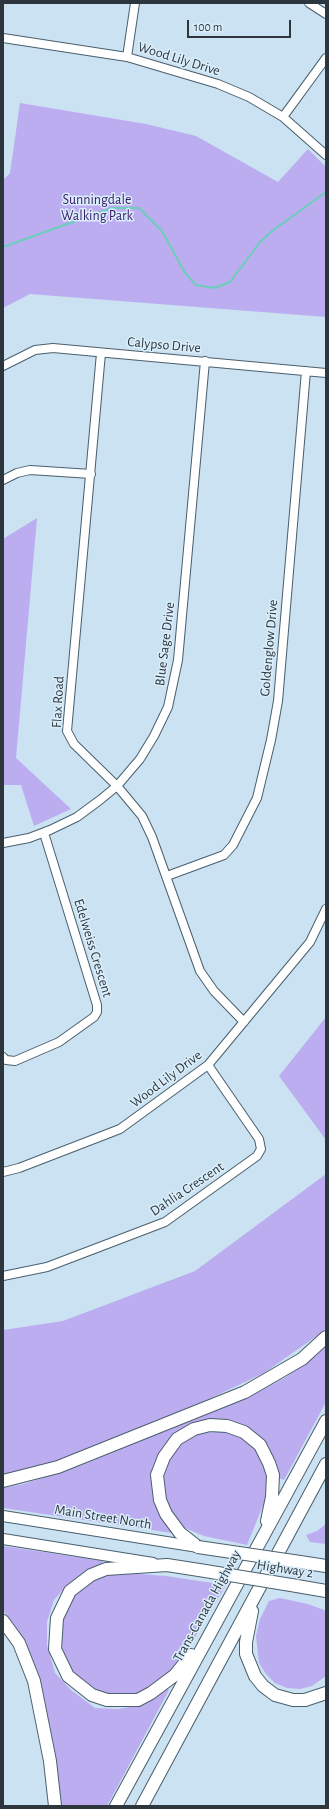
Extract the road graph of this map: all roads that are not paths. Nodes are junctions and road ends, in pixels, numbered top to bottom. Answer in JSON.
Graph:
{"nodes":[{"id":1,"x":136,"y":3,"type":"edge"},
{"id":2,"x":309,"y":3,"type":"edge"},
{"id":3,"x":326,"y":14,"type":"edge"},
{"id":4,"x":3,"y":38,"type":"edge"},
{"id":5,"x":127,"y":57,"type":"junction"},
{"id":6,"x":326,"y":58,"type":"edge"},
{"id":7,"x":283,"y":117,"type":"junction"},
{"id":8,"x":326,"y":155,"type":"edge"},
{"id":9,"x":101,"y":353,"type":"junction"},
{"id":10,"x":205,"y":361,"type":"junction"},
{"id":11,"x":3,"y":366,"type":"edge"},
{"id":12,"x":306,"y":371,"type":"junction"},
{"id":13,"x":326,"y":373,"type":"edge"},
{"id":14,"x":91,"y":474,"type":"junction"},
{"id":15,"x":3,"y":480,"type":"edge"},
{"id":16,"x":117,"y":786,"type":"junction"},
{"id":17,"x":44,"y":833,"type":"junction"},
{"id":18,"x":3,"y":843,"type":"edge"},
{"id":19,"x":167,"y":876,"type":"junction"},
{"id":20,"x":326,"y":909,"type":"edge"},
{"id":21,"x":244,"y":1022,"type":"junction"},
{"id":22,"x":3,"y":1057,"type":"edge"},
{"id":23,"x":208,"y":1065,"type":"junction"},
{"id":24,"x":3,"y":1172,"type":"edge"},
{"id":25,"x":3,"y":1276,"type":"edge"},
{"id":26,"x":326,"y":1337,"type":"edge"},
{"id":27,"x":326,"y":1421,"type":"edge"},
{"id":28,"x":326,"y":1464,"type":"edge"},
{"id":29,"x":3,"y":1481,"type":"edge"},
{"id":30,"x":326,"y":1481,"type":"edge"},
{"id":31,"x":298,"y":1515,"type":"junction"},
{"id":32,"x":3,"y":1516,"type":"edge"},
{"id":33,"x":264,"y":1534,"type":"junction"},
{"id":34,"x":3,"y":1539,"type":"edge"},
{"id":35,"x":198,"y":1547,"type":"junction"},
{"id":36,"x":167,"y":1565,"type":"junction"},
{"id":37,"x":322,"y":1565,"type":"edge"},
{"id":38,"x":294,"y":1586,"type":"junction"},
{"id":39,"x":259,"y":1588,"type":"junction"},
{"id":40,"x":326,"y":1591,"type":"edge"},
{"id":41,"x":326,"y":1599,"type":"edge"},
{"id":42,"x":3,"y":1621,"type":"edge"},
{"id":43,"x":208,"y":1634,"type":"junction"},
{"id":44,"x":326,"y":1693,"type":"edge"},
{"id":45,"x":55,"y":1806,"type":"edge"},
{"id":46,"x":116,"y":1806,"type":"edge"},
{"id":47,"x":142,"y":1806,"type":"edge"}],
"edges":[{"from":1,"to":5,"type":"street"},
{"from":2,"to":3,"type":"street"},
{"from":4,"to":5,"type":"street","name":"Wood Lily Drive"},
{"from":5,"to":7,"type":"street","name":"Wood Lily Drive"},
{"from":6,"to":7,"type":"street"},
{"from":7,"to":8,"type":"street","name":"Wood Lily Drive"},
{"from":9,"to":10,"type":"street","name":"Calypso Drive"},
{"from":9,"to":11,"type":"street","name":"Calypso Drive"},
{"from":9,"to":14,"type":"street","name":"Flax Road"},
{"from":10,"to":12,"type":"street","name":"Calypso Drive"},
{"from":10,"to":16,"type":"street","name":"Blue Sage Drive"},
{"from":12,"to":13,"type":"street","name":"Calypso Drive"},
{"from":12,"to":19,"type":"street","name":"Goldenglow Drive"},
{"from":14,"to":15,"type":"street"},
{"from":14,"to":16,"type":"street","name":"Flax Road"},
{"from":16,"to":17,"type":"street","name":"Blue Sage Drive"},
{"from":16,"to":19,"type":"street","name":"Flax Road"},
{"from":17,"to":18,"type":"street","name":"Blue Sage Drive"},
{"from":17,"to":22,"type":"street","name":"Edelweiss Crescent"},
{"from":19,"to":21,"type":"street","name":"Flax Road"},
{"from":20,"to":21,"type":"street","name":"Wood Lily Drive"},
{"from":21,"to":23,"type":"street","name":"Wood Lily Drive"},
{"from":23,"to":24,"type":"street","name":"Wood Lily Drive"},
{"from":23,"to":25,"type":"street","name":"Dahlia Crescent"},
{"from":26,"to":29,"type":"highway"},
{"from":27,"to":33,"type":"highway","name":"Trans-Canada Highway"},
{"from":28,"to":31,"type":"highway"},
{"from":30,"to":31,"type":"highway"},
{"from":31,"to":39,"type":"highway"},
{"from":32,"to":35,"type":"main road","name":"Main Street North"},
{"from":33,"to":35,"type":"highway"},
{"from":33,"to":43,"type":"highway","name":"Trans-Canada Highway"},
{"from":34,"to":36,"type":"main road"},
{"from":35,"to":37,"type":"highway","name":"Highway 2","bridge":true},
{"from":36,"to":38,"type":"highway","name":"Highway 2","bridge":true},
{"from":36,"to":43,"type":"highway","name":"Highway 2"},
{"from":38,"to":40,"type":"highway","name":"Highway 2"},
{"from":38,"to":41,"type":"highway"},
{"from":39,"to":44,"type":"highway"},
{"from":39,"to":47,"type":"highway"},
{"from":42,"to":45,"type":"highway"},
{"from":43,"to":46,"type":"highway","name":"Trans-Canada Highway"}]}
